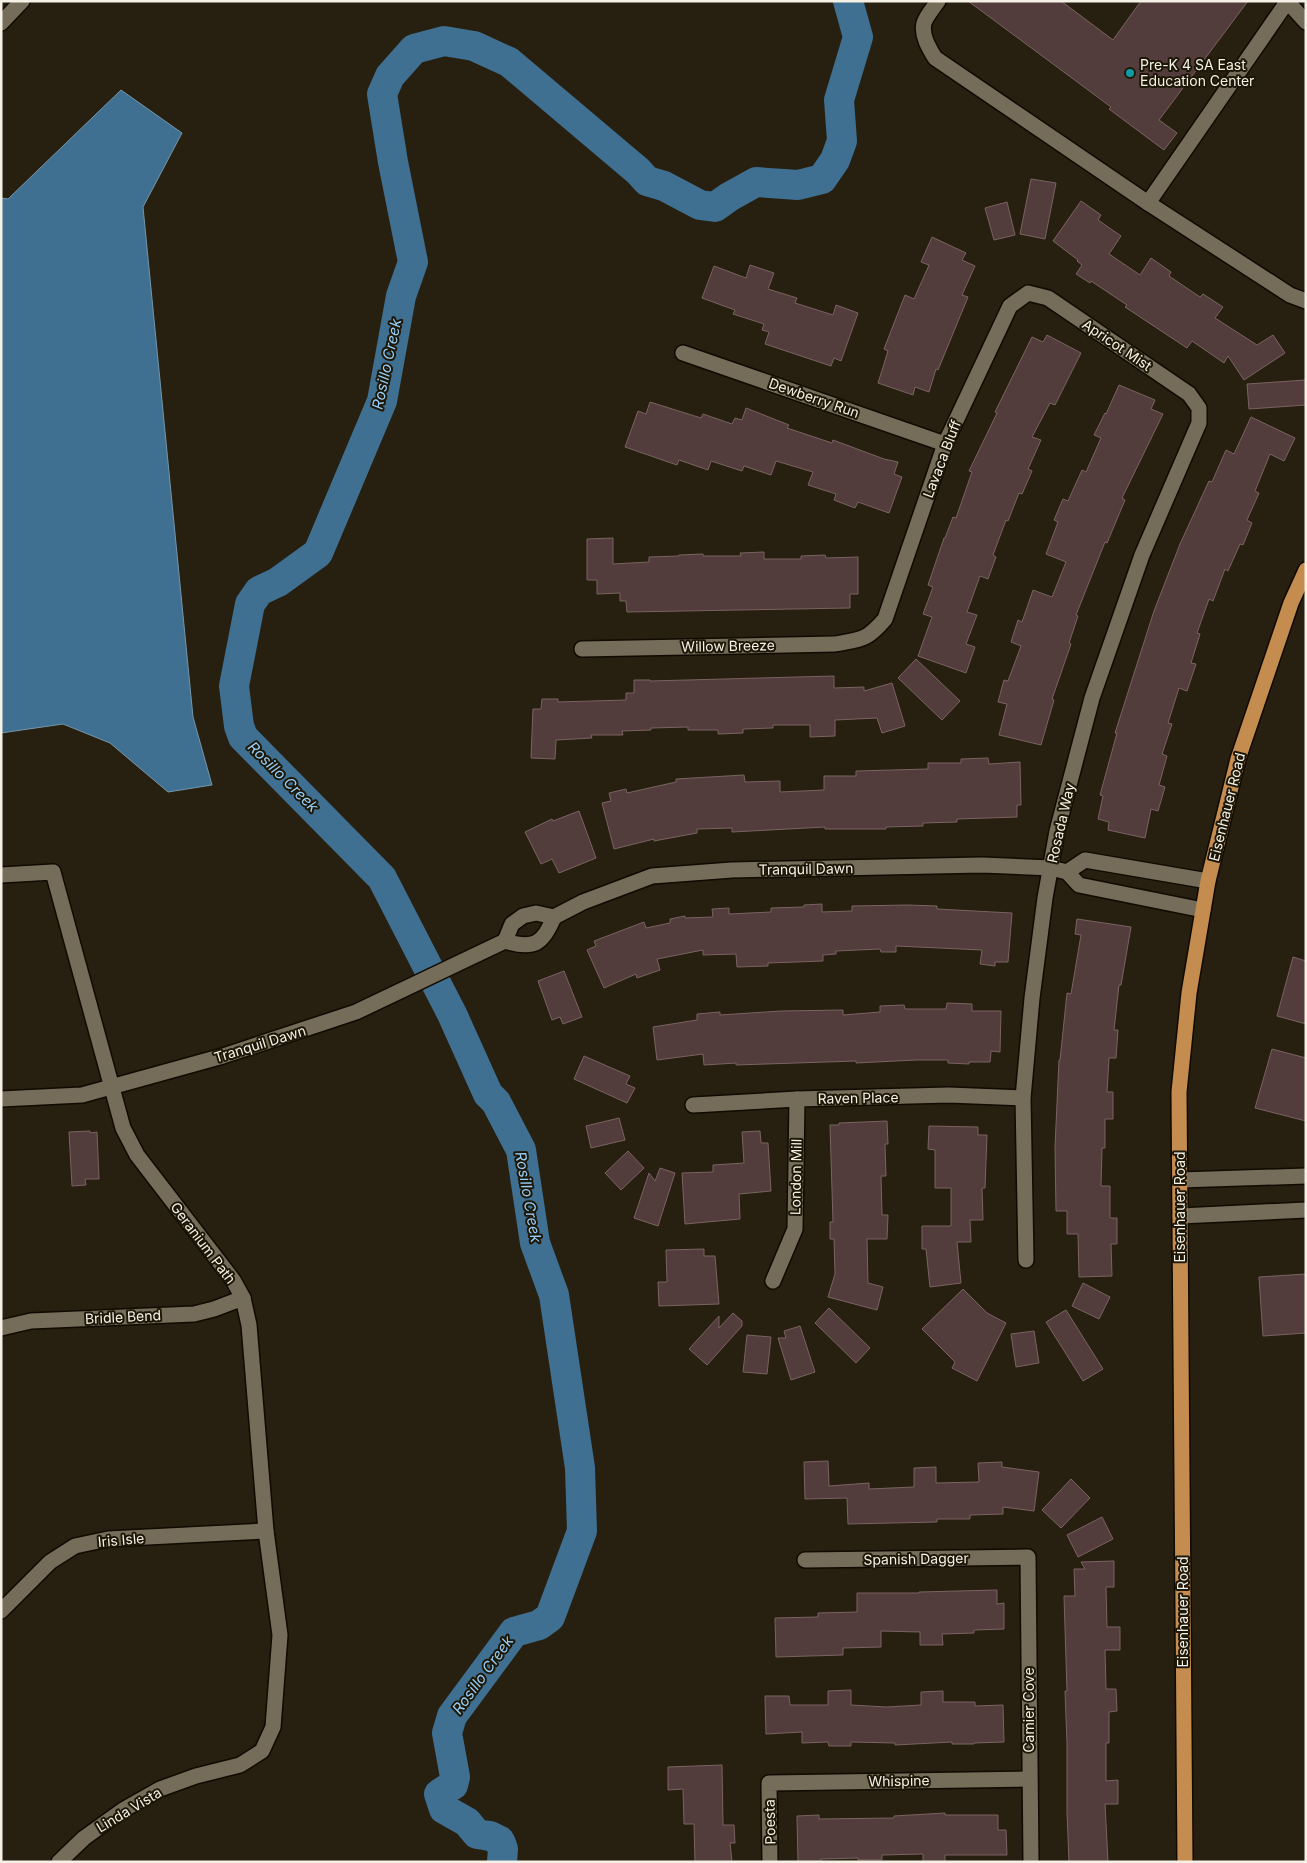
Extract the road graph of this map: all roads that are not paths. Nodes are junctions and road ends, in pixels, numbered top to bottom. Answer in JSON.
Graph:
{"nodes":[{"id":1,"x":22,"y":1,"type":"edge"},
{"id":2,"x":938,"y":1,"type":"edge"},
{"id":3,"x":1287,"y":2,"type":"edge"},
{"id":4,"x":1306,"y":22,"type":"edge"},
{"id":5,"x":1,"y":23,"type":"edge"},
{"id":6,"x":1148,"y":203,"type":"junction"},
{"id":7,"x":1028,"y":293,"type":"joint"},
{"id":8,"x":1306,"y":301,"type":"edge"},
{"id":9,"x":683,"y":353,"type":"dead end"},
{"id":10,"x":1200,"y":408,"type":"joint"},
{"id":11,"x":945,"y":444,"type":"junction"},
{"id":12,"x":1306,"y":570,"type":"edge"},
{"id":13,"x":872,"y":634,"type":"joint"},
{"id":14,"x":582,"y":649,"type":"dead end"},
{"id":15,"x":1051,"y":868,"type":"junction"},
{"id":16,"x":1067,"y":872,"type":"junction"},
{"id":17,"x":1,"y":874,"type":"edge"},
{"id":18,"x":1208,"y":881,"type":"junction"},
{"id":19,"x":1203,"y":910,"type":"junction"},
{"id":20,"x":554,"y":916,"type":"junction"},
{"id":21,"x":505,"y":941,"type":"junction"},
{"id":22,"x":111,"y":1088,"type":"junction"},
{"id":23,"x":1023,"y":1098,"type":"junction"},
{"id":24,"x":1,"y":1099,"type":"edge"},
{"id":25,"x":796,"y":1099,"type":"junction"},
{"id":26,"x":693,"y":1105,"type":"dead end"},
{"id":27,"x":1306,"y":1176,"type":"edge"},
{"id":28,"x":1180,"y":1180,"type":"junction"},
{"id":29,"x":1306,"y":1210,"type":"edge"},
{"id":30,"x":1180,"y":1216,"type":"junction"},
{"id":31,"x":1026,"y":1260,"type":"dead end"},
{"id":32,"x":773,"y":1281,"type":"dead end"},
{"id":33,"x":243,"y":1298,"type":"junction"},
{"id":34,"x":1,"y":1328,"type":"edge"},
{"id":35,"x":266,"y":1531,"type":"junction"},
{"id":36,"x":1028,"y":1557,"type":"joint"},
{"id":37,"x":804,"y":1560,"type":"dead end"},
{"id":38,"x":1,"y":1611,"type":"edge"},
{"id":39,"x":262,"y":1751,"type":"joint"},
{"id":40,"x":1030,"y":1779,"type":"junction"},
{"id":41,"x":769,"y":1783,"type":"joint"},
{"id":42,"x":59,"y":1862,"type":"edge"},
{"id":43,"x":770,"y":1862,"type":"edge"},
{"id":44,"x":1031,"y":1862,"type":"edge"},
{"id":45,"x":1185,"y":1862,"type":"edge"}],
"edges":[{"from":1,"to":5,"type":"street"},
{"from":2,"to":6,"type":"street"},
{"from":3,"to":4,"type":"street"},
{"from":3,"to":6,"type":"street"},
{"from":6,"to":8,"type":"street"},
{"from":7,"to":10,"type":"street","name":"Apricot Mist"},
{"from":7,"to":11,"type":"street","name":"Lavaca Bluff"},
{"from":9,"to":11,"type":"street","name":"Dewberry Run"},
{"from":10,"to":15,"type":"street","name":"Rosada Way"},
{"from":11,"to":13,"type":"street","name":"Lavaca Bluff"},
{"from":12,"to":18,"type":"main road","name":"Eisenhauer Road"},
{"from":13,"to":14,"type":"street","name":"Willow Breeze"},
{"from":15,"to":16,"type":"street","name":"Tranquil Dawn"},
{"from":15,"to":20,"type":"street","name":"Tranquil Dawn"},
{"from":15,"to":23,"type":"street","name":"Rosada Way"},
{"from":16,"to":18,"type":"street"},
{"from":16,"to":19,"type":"street","name":"Tranquil Dawn"},
{"from":17,"to":22,"type":"street","name":"Geranium Path"},
{"from":18,"to":19,"type":"main road","name":"Eisenhauer Road"},
{"from":19,"to":28,"type":"main road","name":"Eisenhauer Road"},
{"from":20,"to":21,"type":"street","name":"Tranquil Dawn"},
{"from":20,"to":21,"type":"street"},
{"from":21,"to":22,"type":"street","name":"Tranquil Dawn"},
{"from":22,"to":24,"type":"street","name":"Tranquil Dawn"},
{"from":22,"to":33,"type":"street","name":"Geranium Path"},
{"from":23,"to":25,"type":"street","name":"Raven Place"},
{"from":23,"to":31,"type":"street","name":"Rosada Way"},
{"from":25,"to":26,"type":"street","name":"Raven Place"},
{"from":25,"to":32,"type":"street","name":"London Mill"},
{"from":27,"to":28,"type":"street"},
{"from":28,"to":30,"type":"main road","name":"Eisenhauer Road"},
{"from":29,"to":30,"type":"street"},
{"from":30,"to":45,"type":"main road","name":"Eisenhauer Road"},
{"from":33,"to":34,"type":"street","name":"Bridle Bend"},
{"from":33,"to":35,"type":"street","name":"Geranium Path"},
{"from":35,"to":38,"type":"street","name":"Iris Isle"},
{"from":35,"to":39,"type":"street","name":"Geranium Path"},
{"from":36,"to":37,"type":"street","name":"Spanish Dagger"},
{"from":36,"to":40,"type":"street","name":"Camier Cove"},
{"from":39,"to":42,"type":"street","name":"Linda Vista"},
{"from":40,"to":41,"type":"street","name":"Whispine"},
{"from":40,"to":44,"type":"street","name":"Camier Cove"},
{"from":41,"to":43,"type":"street","name":"Poesta"}]}
